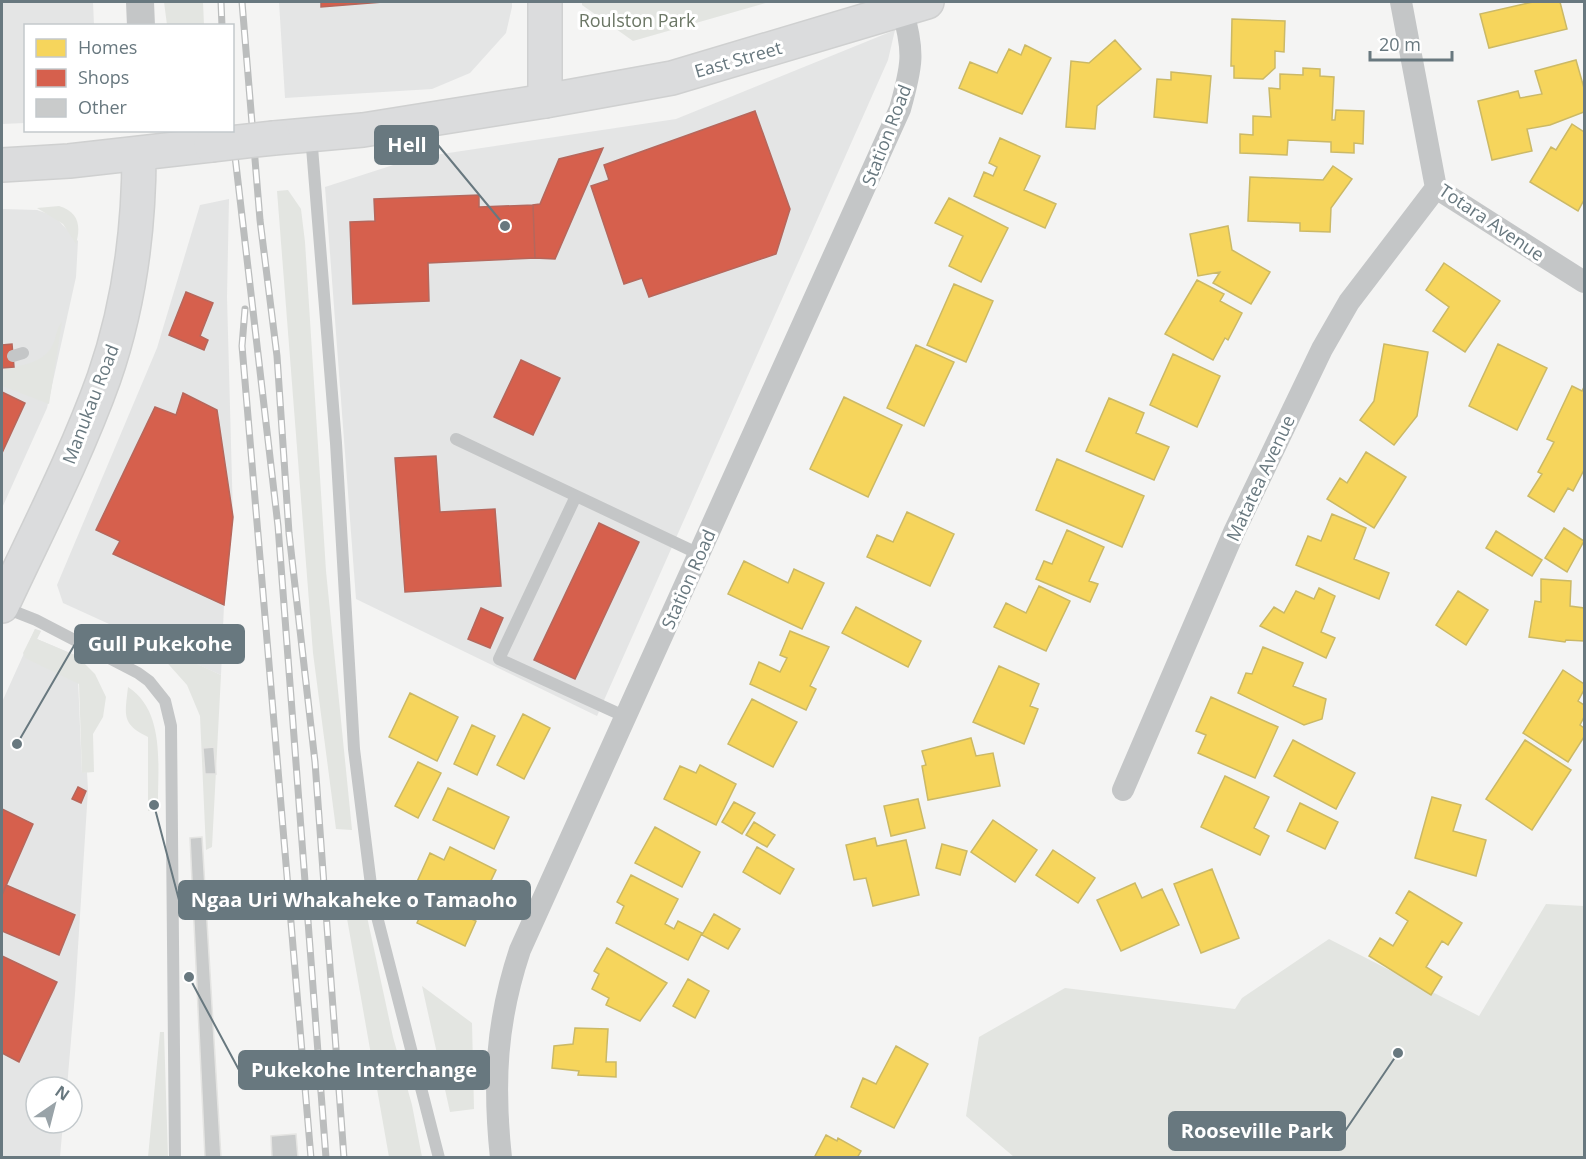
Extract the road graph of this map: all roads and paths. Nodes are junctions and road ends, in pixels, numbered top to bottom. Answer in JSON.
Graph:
{"nodes":[{"id":1,"x":140,"y":2,"type":"edge"},
{"id":2,"x":545,"y":2,"type":"edge"},
{"id":3,"x":1401,"y":2,"type":"edge"},
{"id":4,"x":914,"y":5,"type":"edge"},
{"id":5,"x":141,"y":24,"type":"edge"},
{"id":6,"x":545,"y":101,"type":"junction"},
{"id":7,"x":310,"y":134,"type":"junction"},
{"id":8,"x":140,"y":142,"type":"edge"},
{"id":9,"x":2,"y":165,"type":"edge"},
{"id":10,"x":1436,"y":188,"type":"junction"},
{"id":11,"x":1584,"y":282,"type":"edge"},
{"id":12,"x":456,"y":438,"type":"dead end"},
{"id":13,"x":576,"y":496,"type":"junction"},
{"id":14,"x":699,"y":554,"type":"junction"},
{"id":15,"x":2,"y":606,"type":"edge"},
{"id":16,"x":626,"y":717,"type":"junction"},
{"id":17,"x":1123,"y":790,"type":"dead end"},
{"id":18,"x":175,"y":1158,"type":"edge"},
{"id":19,"x":439,"y":1158,"type":"edge"},
{"id":20,"x":501,"y":1158,"type":"edge"}],
"edges":[{"from":1,"to":5,"type":"street"},
{"from":2,"to":6,"type":"main road"},
{"from":3,"to":10,"type":"street","name":"Totara Avenue"},
{"from":4,"to":6,"type":"main road","name":"East Street"},
{"from":4,"to":14,"type":"street","name":"Station Road"},
{"from":6,"to":7,"type":"main road","name":"East Street"},
{"from":7,"to":8,"type":"main road","name":"East Street","bridge":true},
{"from":7,"to":19,"type":"lane"},
{"from":8,"to":9,"type":"main road","name":"East Street"},
{"from":8,"to":15,"type":"main road","name":"Manukau Road"},
{"from":10,"to":11,"type":"street","name":"Totara Avenue"},
{"from":10,"to":17,"type":"street","name":"Matatea Avenue"},
{"from":12,"to":13,"type":"lane"},
{"from":13,"to":14,"type":"lane"},
{"from":13,"to":16,"type":"lane"},
{"from":14,"to":16,"type":"street","name":"Station Road"},
{"from":15,"to":18,"type":"lane"},
{"from":16,"to":20,"type":"street","name":"Station Road"}]}
